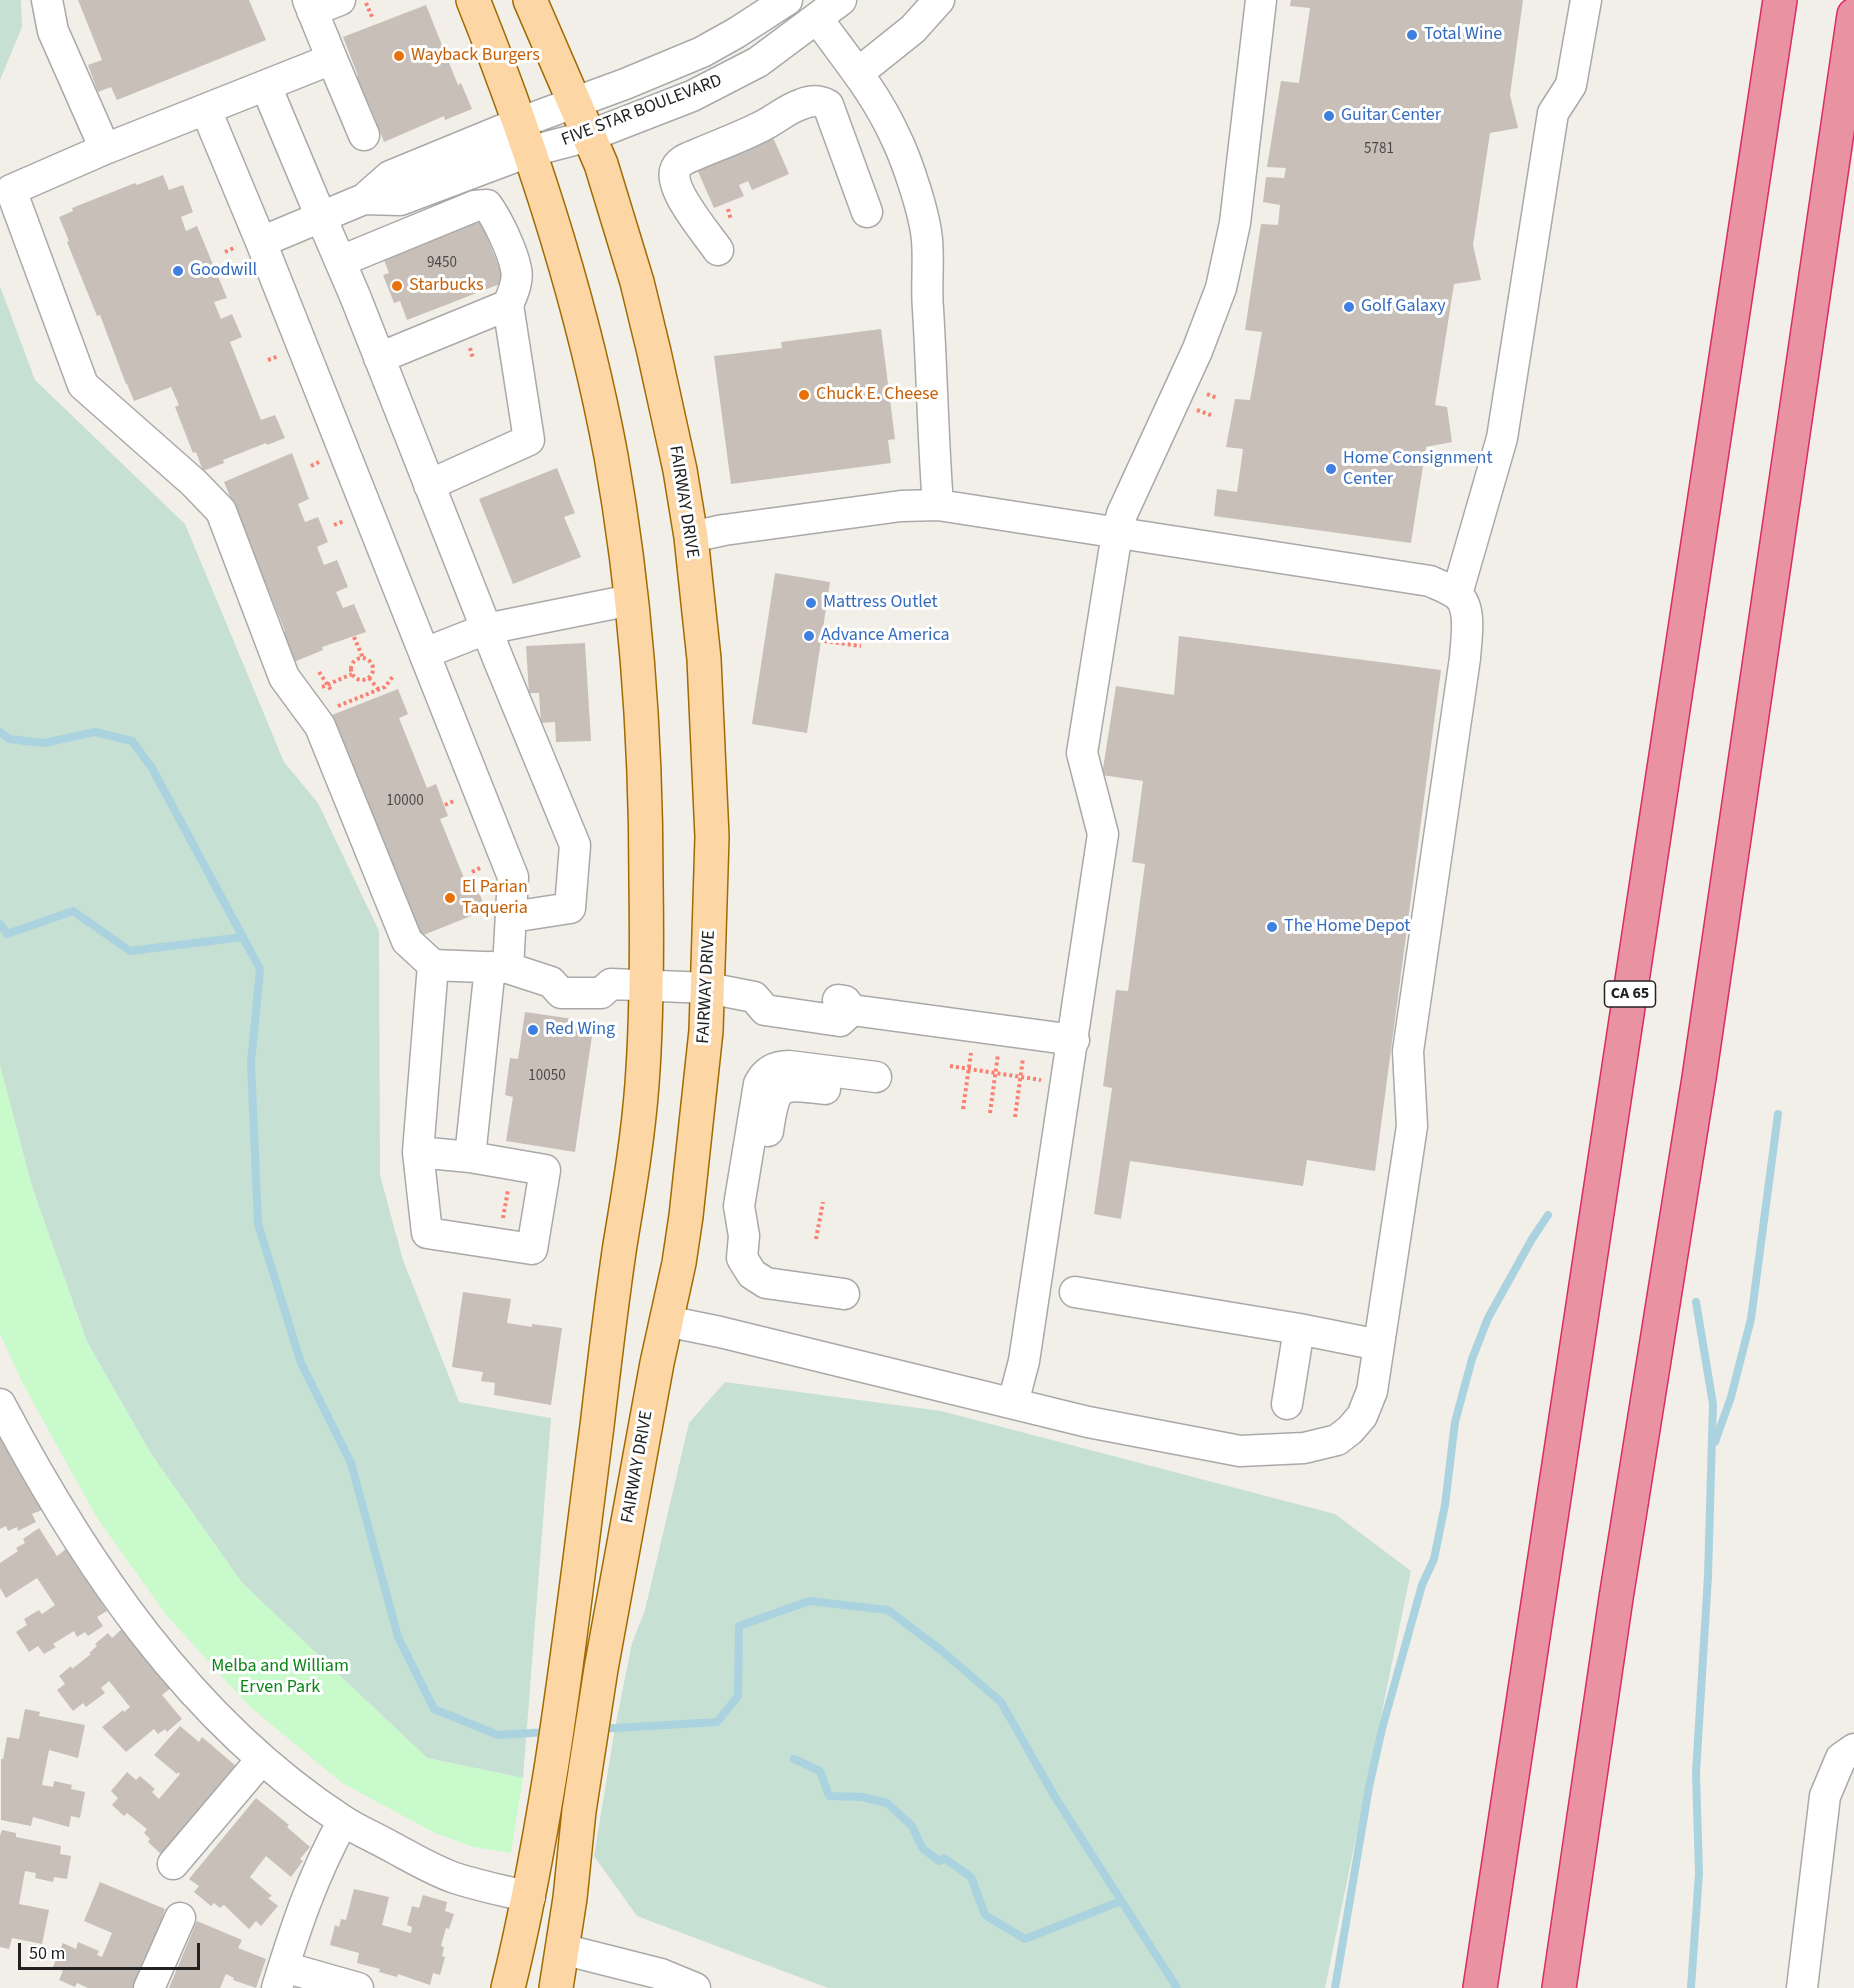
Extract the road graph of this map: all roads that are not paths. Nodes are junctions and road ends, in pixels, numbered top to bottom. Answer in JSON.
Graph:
{"nodes":[{"id":1,"x":47,"y":0,"type":"edge"},
{"id":2,"x":340,"y":0,"type":"edge"},
{"id":3,"x":473,"y":0,"type":"edge"},
{"id":4,"x":530,"y":0,"type":"edge"},
{"id":5,"x":787,"y":0,"type":"edge"},
{"id":6,"x":841,"y":0,"type":"edge"},
{"id":7,"x":939,"y":0,"type":"edge"},
{"id":8,"x":1262,"y":0,"type":"edge"},
{"id":9,"x":1586,"y":0,"type":"edge"},
{"id":10,"x":1780,"y":0,"type":"edge"},
{"id":11,"x":310,"y":6,"type":"edge"},
{"id":12,"x":1854,"y":15,"type":"edge"},
{"id":13,"x":817,"y":18,"type":"junction"},
{"id":14,"x":332,"y":59,"type":"junction"},
{"id":15,"x":858,"y":73,"type":"junction"},
{"id":16,"x":266,"y":86,"type":"junction"},
{"id":17,"x":574,"y":102,"type":"junction"},
{"id":18,"x":206,"y":110,"type":"junction"},
{"id":19,"x":364,"y":135,"type":"dead end"},
{"id":20,"x":589,"y":136,"type":"junction"},
{"id":21,"x":524,"y":138,"type":"junction"},
{"id":22,"x":105,"y":149,"type":"junction"},
{"id":23,"x":867,"y":212,"type":"dead end"},
{"id":24,"x":321,"y":217,"type":"junction"},
{"id":25,"x":261,"y":242,"type":"junction"},
{"id":26,"x":718,"y":250,"type":"dead end"},
{"id":27,"x":341,"y":261,"type":"junction"},
{"id":28,"x":508,"y":305,"type":"junction"},
{"id":29,"x":379,"y":358,"type":"junction"},
{"id":30,"x":429,"y":485,"type":"junction"},
{"id":31,"x":938,"y":505,"type":"junction"},
{"id":32,"x":1117,"y":533,"type":"junction"},
{"id":33,"x":691,"y":537,"type":"junction"},
{"id":34,"x":1457,"y":594,"type":"junction"},
{"id":35,"x":631,"y":600,"type":"junction"},
{"id":36,"x":486,"y":629,"type":"junction"},
{"id":37,"x":425,"y":653,"type":"junction"},
{"id":38,"x":512,"y":917,"type":"junction"},
{"id":39,"x":433,"y":965,"type":"junction"},
{"id":40,"x":500,"y":968,"type":"junction"},
{"id":41,"x":646,"y":985,"type":"junction"},
{"id":42,"x":708,"y":988,"type":"junction"},
{"id":43,"x":1074,"y":1040,"type":"junction"},
{"id":44,"x":874,"y":1086,"type":"dead end"},
{"id":45,"x":418,"y":1152,"type":"junction"},
{"id":46,"x":470,"y":1157,"type":"junction"},
{"id":47,"x":1075,"y":1292,"type":"dead end"},
{"id":48,"x":844,"y":1294,"type":"dead end"},
{"id":49,"x":666,"y":1322,"type":"junction"},
{"id":50,"x":1299,"y":1329,"type":"junction"},
{"id":51,"x":1379,"y":1345,"type":"junction"},
{"id":52,"x":1013,"y":1403,"type":"junction"},
{"id":53,"x":0,"y":1404,"type":"edge"},
{"id":54,"x":1287,"y":1404,"type":"dead end"},
{"id":55,"x":1854,"y":1749,"type":"edge"},
{"id":56,"x":262,"y":1759,"type":"junction"},
{"id":57,"x":343,"y":1821,"type":"junction"},
{"id":58,"x":173,"y":1864,"type":"dead end"},
{"id":59,"x":530,"y":1897,"type":"junction"},
{"id":60,"x":180,"y":1918,"type":"dead end"},
{"id":61,"x":562,"y":1948,"type":"junction"},
{"id":62,"x":280,"y":1977,"type":"edge"},
{"id":63,"x":659,"y":1981,"type":"edge"},
{"id":64,"x":150,"y":1988,"type":"edge"},
{"id":65,"x":358,"y":1988,"type":"edge"},
{"id":66,"x":508,"y":1988,"type":"edge"},
{"id":67,"x":556,"y":1988,"type":"edge"},
{"id":68,"x":695,"y":1988,"type":"edge"},
{"id":69,"x":1480,"y":1988,"type":"edge"},
{"id":70,"x":1559,"y":1988,"type":"edge"},
{"id":71,"x":1802,"y":1988,"type":"edge"}],
"edges":[{"from":1,"to":22,"type":"street"},
{"from":2,"to":11,"type":"street"},
{"from":3,"to":21,"type":"main road"},
{"from":4,"to":17,"type":"main road","name":"FAIRWAY DRIVE"},
{"from":5,"to":17,"type":"street","name":"FIVE STAR BOULEVARD"},
{"from":6,"to":13,"type":"street","name":"FIVE STAR BOULEVARD"},
{"from":7,"to":15,"type":"street"},
{"from":8,"to":32,"type":"street"},
{"from":9,"to":34,"type":"street"},
{"from":10,"to":69,"type":"highway","number":"CA 65"},
{"from":11,"to":14,"type":"street"},
{"from":12,"to":70,"type":"highway"},
{"from":13,"to":15,"type":"street"},
{"from":13,"to":20,"type":"street","name":"FIVE STAR BOULEVARD"},
{"from":14,"to":16,"type":"street"},
{"from":14,"to":19,"type":"street"},
{"from":15,"to":31,"type":"street"},
{"from":16,"to":18,"type":"street"},
{"from":16,"to":24,"type":"street"},
{"from":17,"to":20,"type":"main road","name":"FAIRWAY DRIVE"},
{"from":17,"to":21,"type":"street","name":"FIVE STAR BOULEVARD"},
{"from":18,"to":22,"type":"street"},
{"from":18,"to":25,"type":"street"},
{"from":20,"to":21,"type":"street","name":"FIVE STAR BOULEVARD"},
{"from":20,"to":33,"type":"main road","name":"FAIRWAY DRIVE"},
{"from":21,"to":24,"type":"street"},
{"from":21,"to":35,"type":"main road"},
{"from":22,"to":39,"type":"street"},
{"from":23,"to":26,"type":"street"},
{"from":24,"to":25,"type":"street"},
{"from":24,"to":27,"type":"street"},
{"from":25,"to":37,"type":"street"},
{"from":27,"to":28,"type":"street"},
{"from":27,"to":29,"type":"street"},
{"from":28,"to":29,"type":"street"},
{"from":28,"to":30,"type":"street"},
{"from":29,"to":30,"type":"street"},
{"from":30,"to":36,"type":"street"},
{"from":31,"to":32,"type":"street"},
{"from":31,"to":33,"type":"street"},
{"from":32,"to":34,"type":"street"},
{"from":32,"to":43,"type":"street"},
{"from":33,"to":42,"type":"main road","name":"FAIRWAY DRIVE"},
{"from":34,"to":51,"type":"street"},
{"from":35,"to":36,"type":"street"},
{"from":35,"to":41,"type":"main road"},
{"from":36,"to":37,"type":"street"},
{"from":36,"to":38,"type":"street"},
{"from":37,"to":38,"type":"street"},
{"from":38,"to":40,"type":"street"},
{"from":39,"to":40,"type":"street"},
{"from":39,"to":45,"type":"street"},
{"from":40,"to":41,"type":"street"},
{"from":40,"to":46,"type":"street"},
{"from":41,"to":42,"type":"street"},
{"from":41,"to":59,"type":"main road"},
{"from":42,"to":43,"type":"street"},
{"from":42,"to":49,"type":"main road","name":"FAIRWAY DRIVE"},
{"from":43,"to":52,"type":"street"},
{"from":44,"to":48,"type":"street"},
{"from":45,"to":46,"type":"street"},
{"from":45,"to":46,"type":"street"},
{"from":47,"to":50,"type":"street"},
{"from":49,"to":52,"type":"street"},
{"from":49,"to":61,"type":"main road","name":"FAIRWAY DRIVE"},
{"from":50,"to":51,"type":"street"},
{"from":50,"to":54,"type":"street"},
{"from":51,"to":52,"type":"street"},
{"from":53,"to":56,"type":"street"},
{"from":55,"to":71,"type":"street"},
{"from":56,"to":57,"type":"street"},
{"from":56,"to":58,"type":"street"},
{"from":57,"to":59,"type":"street"},
{"from":57,"to":62,"type":"street"},
{"from":59,"to":66,"type":"main road"},
{"from":60,"to":64,"type":"street"},
{"from":61,"to":63,"type":"street"},
{"from":61,"to":67,"type":"main road","name":"FAIRWAY DRIVE"},
{"from":62,"to":65,"type":"street"},
{"from":63,"to":68,"type":"street"}]}
